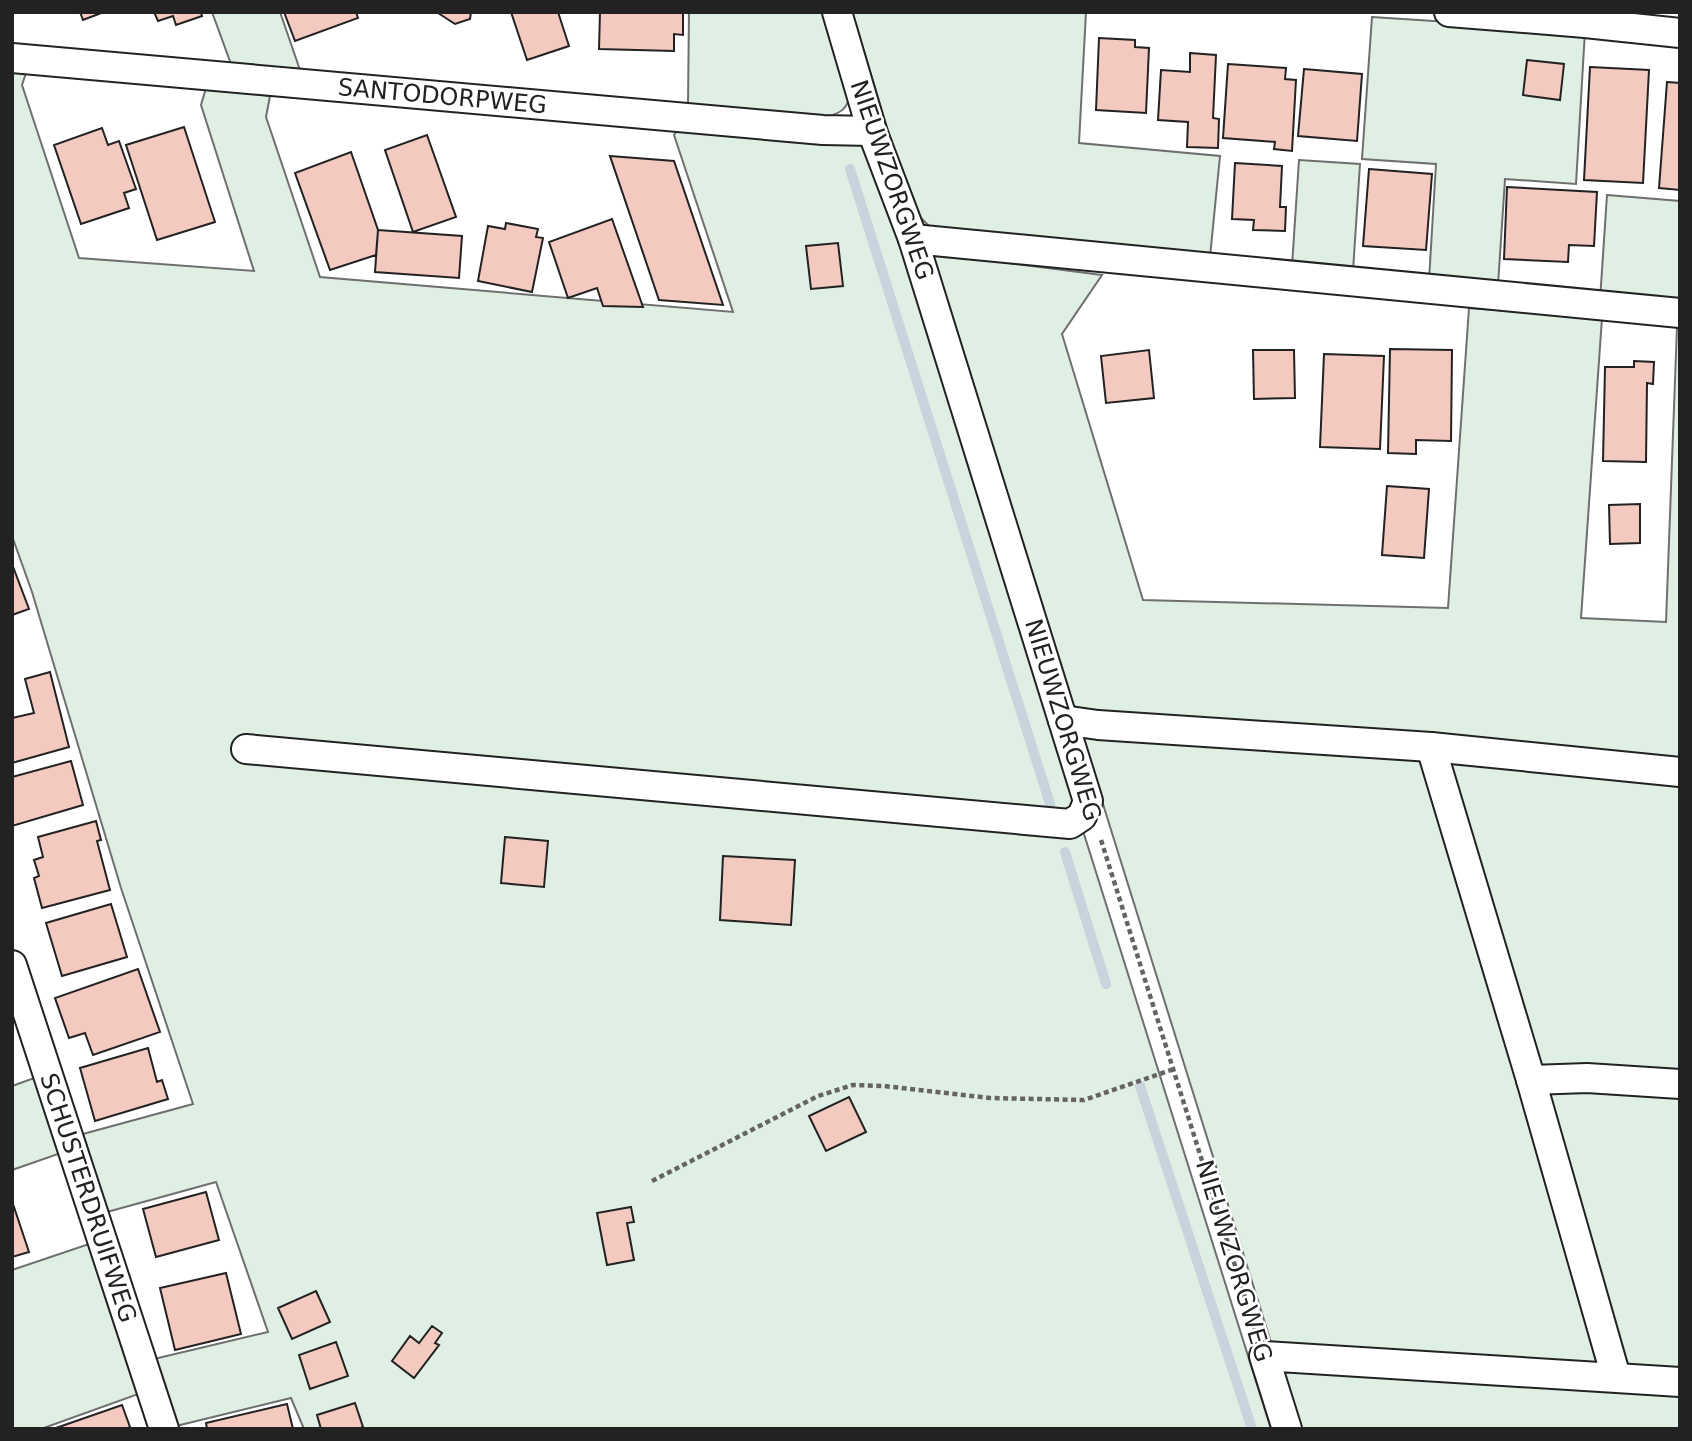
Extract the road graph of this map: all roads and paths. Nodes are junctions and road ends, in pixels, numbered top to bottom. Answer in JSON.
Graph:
{"nodes":[{"id":1,"x":837,"y":12,"type":"edge"},
{"id":2,"x":1449,"y":12,"type":"edge"},
{"id":3,"x":1680,"y":33,"type":"edge"},
{"id":4,"x":12,"y":58,"type":"edge"},
{"id":5,"x":872,"y":131,"type":"junction"},
{"id":6,"x":913,"y":239,"type":"junction"},
{"id":7,"x":1680,"y":313,"type":"edge"},
{"id":8,"x":1063,"y":720,"type":"junction"},
{"id":9,"x":1431,"y":747,"type":"junction"},
{"id":10,"x":246,"y":749,"type":"dead end"},
{"id":11,"x":1680,"y":772,"type":"edge"},
{"id":12,"x":1088,"y":801,"type":"junction"},
{"id":13,"x":12,"y":965,"type":"edge"},
{"id":14,"x":1174,"y":1069,"type":"junction"},
{"id":15,"x":1531,"y":1080,"type":"junction"},
{"id":16,"x":1680,"y":1084,"type":"edge"},
{"id":17,"x":652,"y":1181,"type":"dead end"},
{"id":18,"x":1264,"y":1356,"type":"junction"},
{"id":19,"x":1616,"y":1377,"type":"junction"},
{"id":20,"x":1680,"y":1382,"type":"edge"},
{"id":21,"x":164,"y":1429,"type":"edge"},
{"id":22,"x":1287,"y":1429,"type":"edge"}],
"edges":[{"from":1,"to":5,"type":"street","name":"NIEUWZORGWEG"},
{"from":2,"to":3,"type":"street"},
{"from":4,"to":5,"type":"street","name":"SANTODORPWEG"},
{"from":5,"to":6,"type":"street","name":"NIEUWZORGWEG"},
{"from":6,"to":7,"type":"street"},
{"from":6,"to":8,"type":"street","name":"NIEUWZORGWEG"},
{"from":8,"to":9,"type":"street"},
{"from":8,"to":12,"type":"street","name":"NIEUWZORGWEG"},
{"from":9,"to":11,"type":"street"},
{"from":9,"to":15,"type":"street"},
{"from":10,"to":12,"type":"street"},
{"from":12,"to":14,"type":"path","name":"NIEUWZORGWEG"},
{"from":13,"to":21,"type":"street","name":"SCHUSTERDRUIFWEG"},
{"from":14,"to":17,"type":"path"},
{"from":14,"to":18,"type":"path","name":"NIEUWZORGWEG"},
{"from":15,"to":16,"type":"street"},
{"from":15,"to":19,"type":"street"},
{"from":18,"to":19,"type":"street"},
{"from":18,"to":22,"type":"street","name":"NIEUWZORGWEG"},
{"from":19,"to":20,"type":"street"}]}
